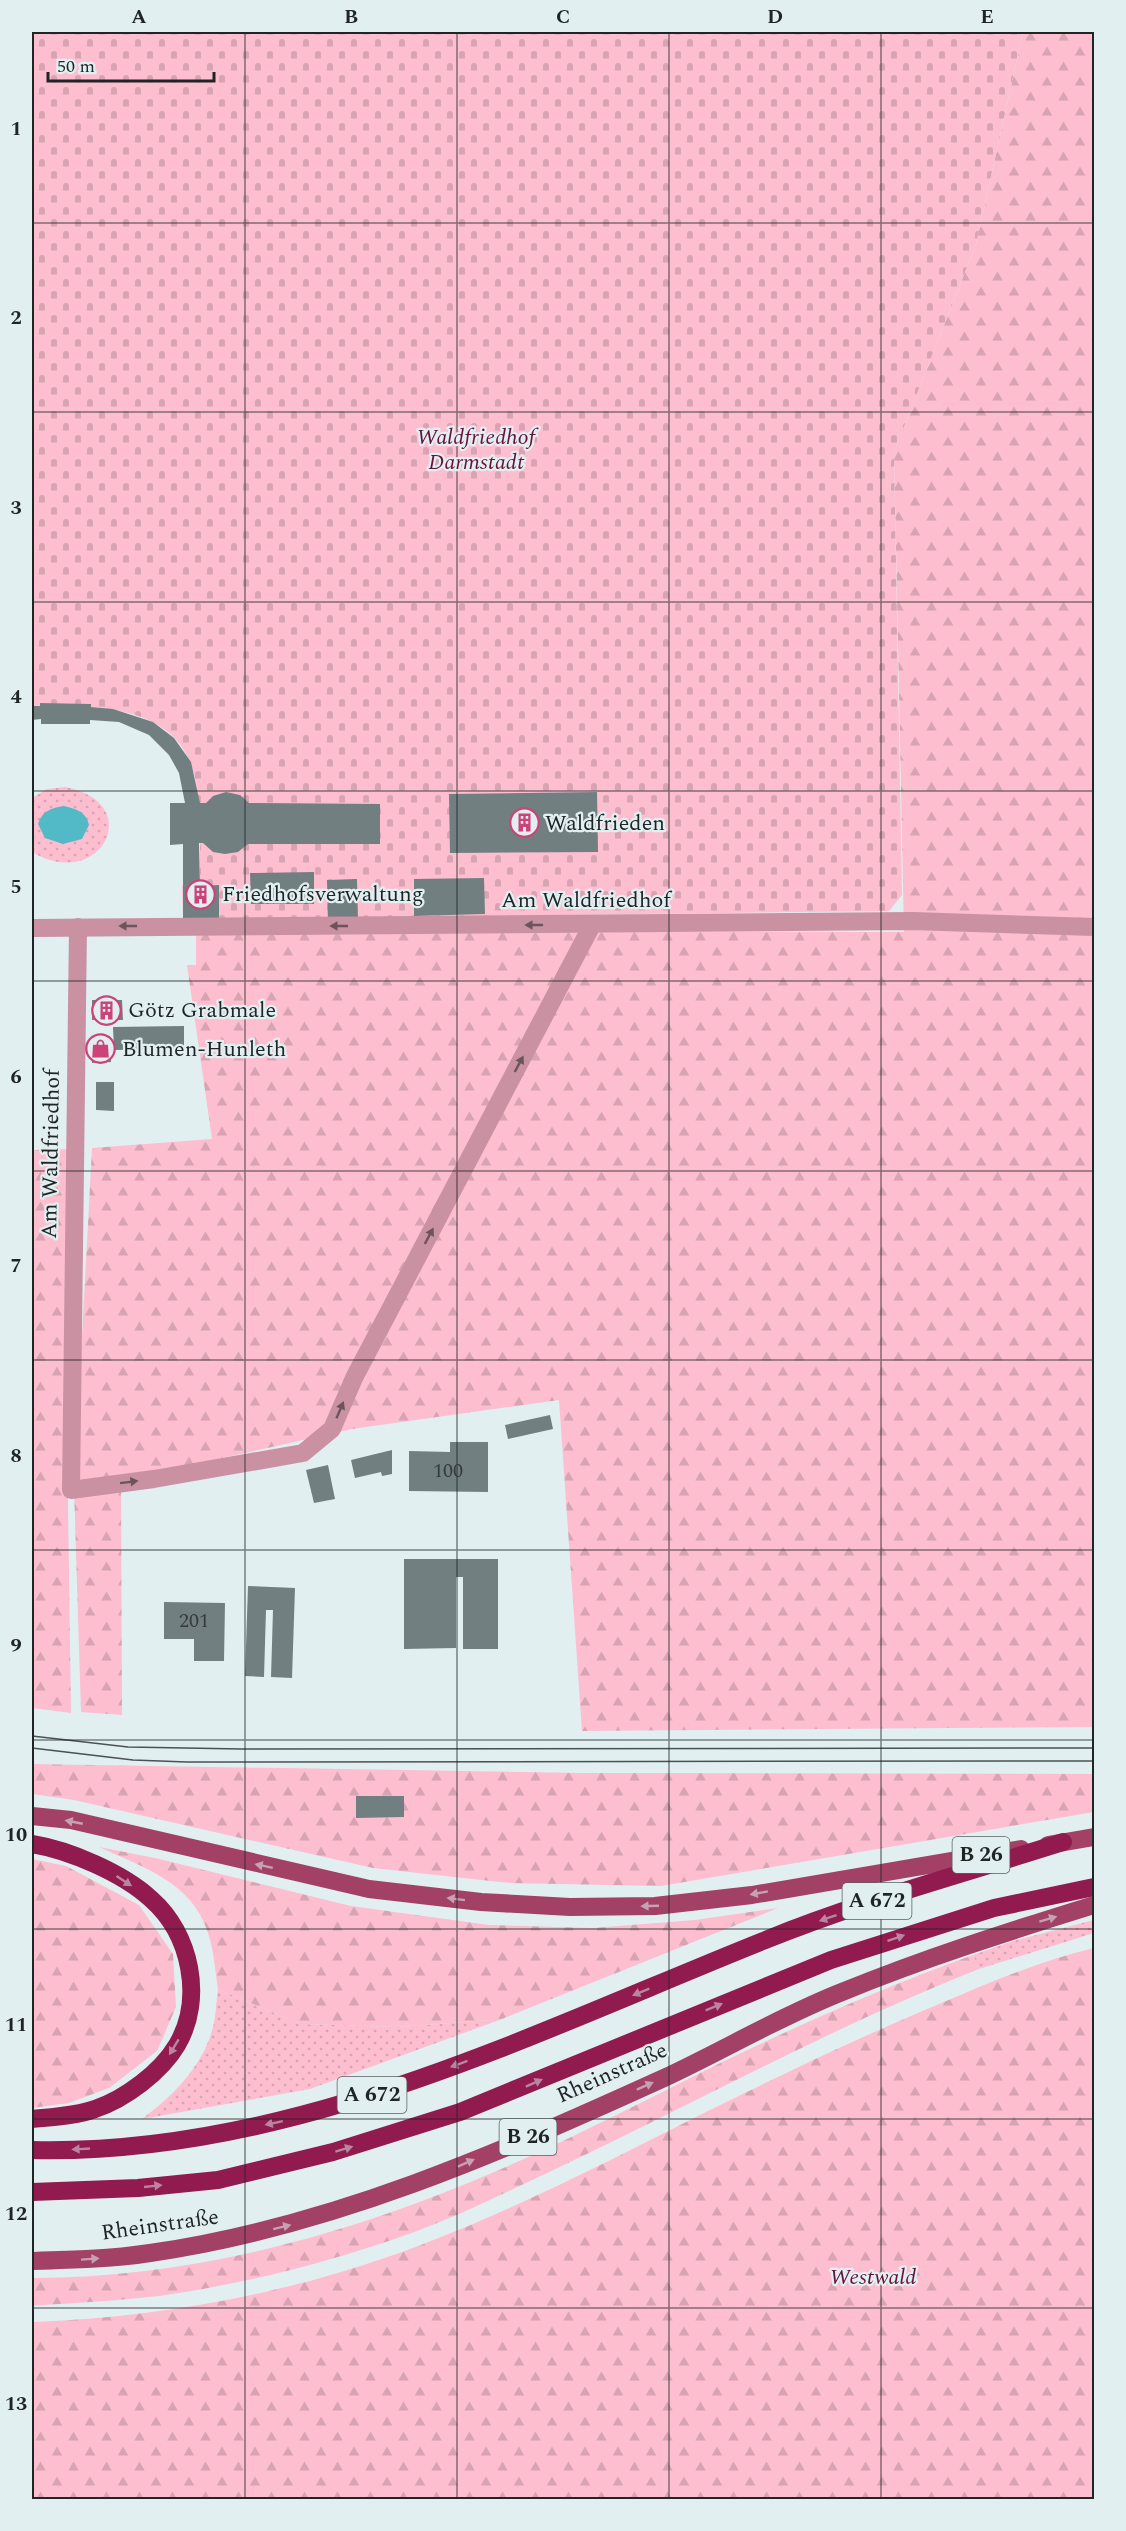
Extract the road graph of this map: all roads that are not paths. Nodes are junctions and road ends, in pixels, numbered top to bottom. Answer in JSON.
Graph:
{"nodes":[{"id":1,"x":592,"y":925,"type":"junction"},
{"id":2,"x":78,"y":927,"type":"junction"},
{"id":3,"x":1095,"y":927,"type":"edge"},
{"id":4,"x":32,"y":928,"type":"edge"},
{"id":5,"x":32,"y":1816,"type":"edge"},
{"id":6,"x":1095,"y":1837,"type":"edge"},
{"id":7,"x":1063,"y":1842,"type":"junction"},
{"id":8,"x":32,"y":1844,"type":"edge"},
{"id":9,"x":1095,"y":1887,"type":"edge"},
{"id":10,"x":1095,"y":1905,"type":"edge"},
{"id":11,"x":32,"y":2119,"type":"edge"},
{"id":12,"x":32,"y":2150,"type":"edge"},
{"id":13,"x":32,"y":2192,"type":"edge"},
{"id":14,"x":32,"y":2261,"type":"edge"}],
"edges":[{"from":1,"to":2,"type":"street","name":"Am Waldfriedhof","one_way":true},
{"from":2,"to":1,"type":"street","name":"Am Waldfriedhof","one_way":true},
{"from":1,"to":3,"type":"street","name":"Am Waldfriedhof"},
{"from":2,"to":4,"type":"street","name":"Am Waldfriedhof"},
{"from":7,"to":5,"type":"main road","number":"B 26","one_way":true},
{"from":6,"to":7,"type":"main road","number":"B 26"},
{"from":7,"to":12,"type":"highway","number":"A 672","one_way":true},
{"from":8,"to":11,"type":"highway","one_way":true},
{"from":13,"to":9,"type":"highway","number":"A 672","one_way":true},
{"from":14,"to":10,"type":"main road","name":"Rheinstraße","number":"B 26","one_way":true}]}
